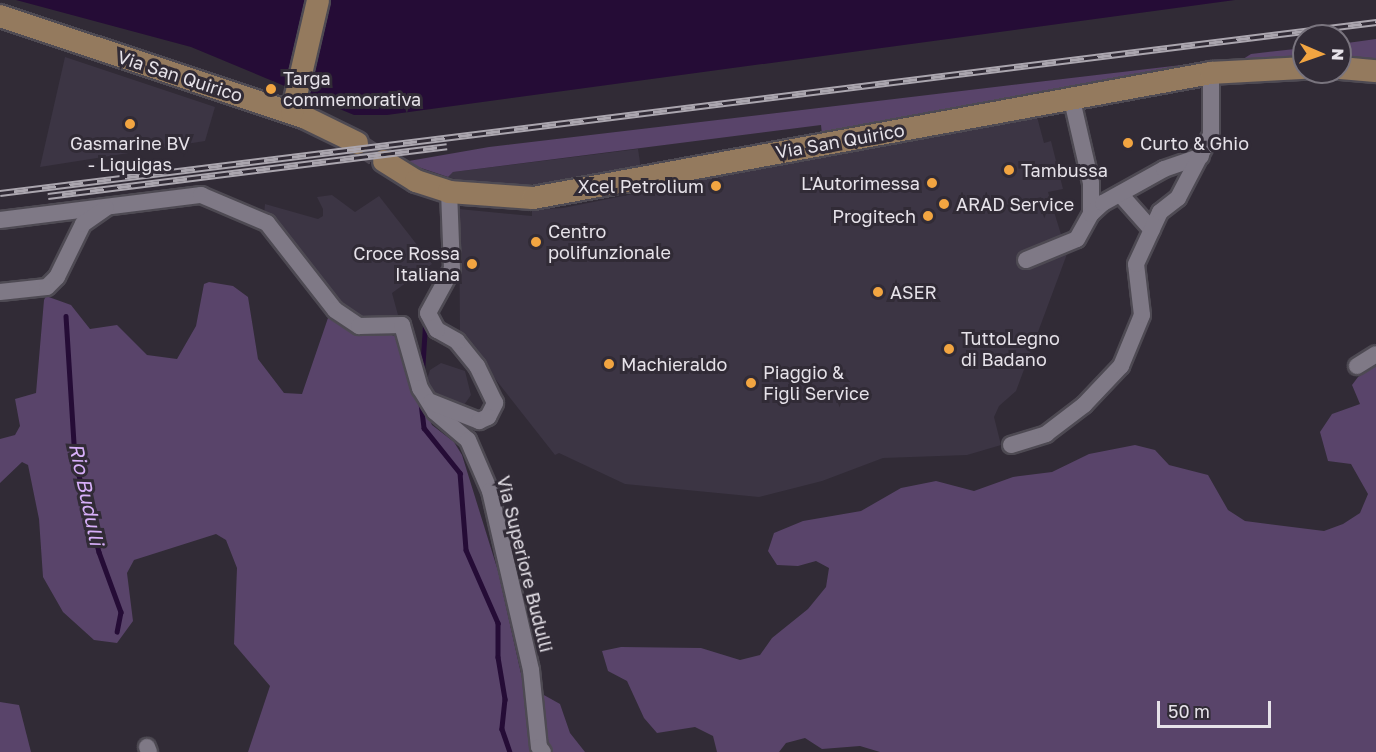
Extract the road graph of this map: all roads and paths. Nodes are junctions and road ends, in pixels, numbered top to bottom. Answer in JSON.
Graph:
{"nodes":[{"id":1,"x":318,"y":0,"type":"edge"},
{"id":2,"x":0,"y":16,"type":"edge"},
{"id":3,"x":1292,"y":69,"type":"edge"},
{"id":4,"x":1352,"y":69,"type":"edge"},
{"id":5,"x":1376,"y":71,"type":"edge"},
{"id":6,"x":1211,"y":73,"type":"junction"},
{"id":7,"x":1072,"y":99,"type":"junction"},
{"id":8,"x":295,"y":103,"type":"junction"},
{"id":9,"x":357,"y":143,"type":"tunnel mouth"},
{"id":10,"x":1201,"y":156,"type":"junction"},
{"id":11,"x":384,"y":161,"type":"tunnel mouth"},
{"id":12,"x":449,"y":192,"type":"junction"},
{"id":13,"x":1120,"y":194,"type":"junction"},
{"id":14,"x":110,"y":206,"type":"junction"},
{"id":15,"x":1090,"y":214,"type":"junction"},
{"id":16,"x":0,"y":220,"type":"edge"},
{"id":17,"x":1152,"y":230,"type":"junction"},
{"id":18,"x":1026,"y":260,"type":"dead end"},
{"id":19,"x":0,"y":292,"type":"edge"},
{"id":20,"x":1376,"y":354,"type":"edge"},
{"id":21,"x":1357,"y":366,"type":"dead end"},
{"id":22,"x":430,"y":401,"type":"junction"},
{"id":23,"x":1011,"y":445,"type":"dead end"},
{"id":24,"x":543,"y":752,"type":"edge"}],
"edges":[{"from":1,"to":8,"type":"main road"},
{"from":2,"to":8,"type":"main road","name":"Via San Quirico"},
{"from":3,"to":6,"type":"main road","name":"Via San Quirico"},
{"from":4,"to":5,"type":"main road"},
{"from":6,"to":7,"type":"main road","name":"Via San Quirico"},
{"from":6,"to":10,"type":"street"},
{"from":7,"to":12,"type":"main road","name":"Via San Quirico"},
{"from":7,"to":15,"type":"street"},
{"from":8,"to":9,"type":"main road","name":"Via San Quirico"},
{"from":10,"to":13,"type":"street"},
{"from":10,"to":17,"type":"street"},
{"from":11,"to":12,"type":"main road","name":"Via San Quirico"},
{"from":12,"to":22,"type":"street"},
{"from":13,"to":15,"type":"street"},
{"from":13,"to":17,"type":"street"},
{"from":14,"to":16,"type":"street"},
{"from":14,"to":19,"type":"street"},
{"from":14,"to":22,"type":"street","name":"Via Superiore Budulli"},
{"from":15,"to":18,"type":"street"},
{"from":17,"to":23,"type":"street"},
{"from":20,"to":21,"type":"street"},
{"from":22,"to":24,"type":"street","name":"Via Superiore Budulli"}]}
